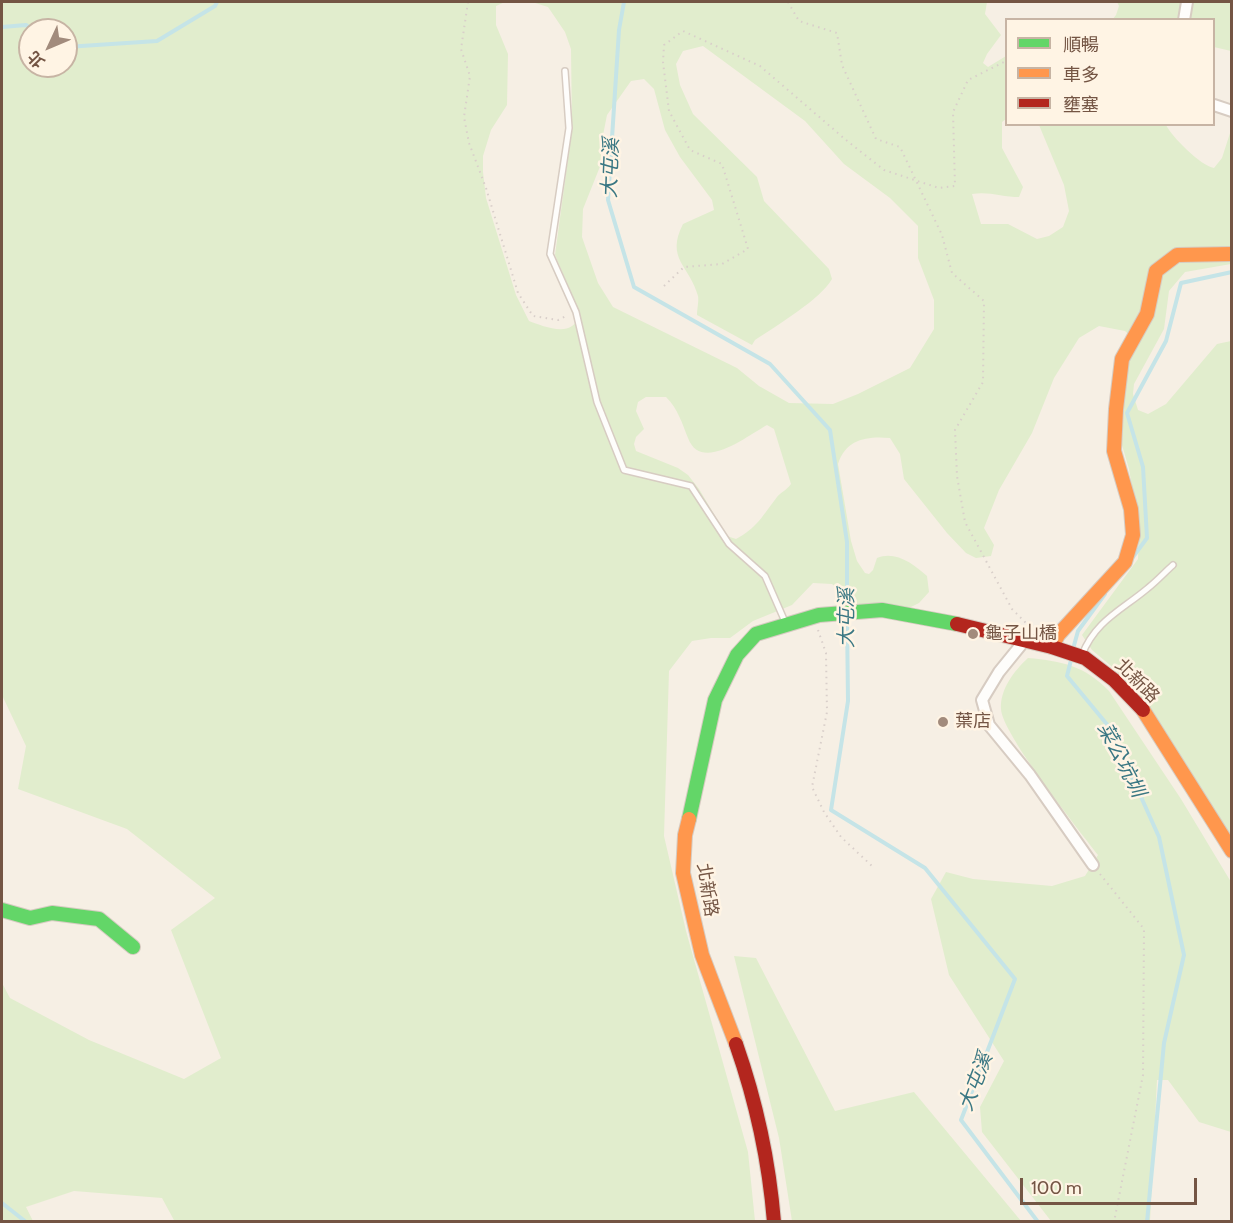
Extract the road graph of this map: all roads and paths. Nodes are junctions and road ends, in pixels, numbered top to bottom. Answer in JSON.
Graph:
{"nodes":[{"id":1,"x":468,"y":2,"type":"edge"},
{"id":2,"x":789,"y":2,"type":"edge"},
{"id":3,"x":1187,"y":2,"type":"edge"},
{"id":4,"x":1184,"y":18,"type":"edge"},
{"id":5,"x":1005,"y":62,"type":"edge"},
{"id":6,"x":565,"y":71,"type":"dead end"},
{"id":7,"x":1215,"y":105,"type":"edge"},
{"id":8,"x":1232,"y":111,"type":"edge"},
{"id":9,"x":1232,"y":254,"type":"edge"},
{"id":10,"x":664,"y":286,"type":"dead end"},
{"id":11,"x":576,"y":312,"type":"junction"},
{"id":12,"x":1173,"y":564,"type":"dead end"},
{"id":13,"x":786,"y":625,"type":"junction"},
{"id":14,"x":818,"y":630,"type":"dead end"},
{"id":15,"x":1025,"y":640,"type":"junction"},
{"id":16,"x":1052,"y":647,"type":"junction"},
{"id":17,"x":1081,"y":656,"type":"junction"},
{"id":18,"x":1232,"y":851,"type":"edge"},
{"id":19,"x":1093,"y":865,"type":"joint"},
{"id":20,"x":872,"y":866,"type":"dead end"},
{"id":21,"x":2,"y":910,"type":"edge"},
{"id":22,"x":134,"y":947,"type":"dead end"},
{"id":23,"x":774,"y":1221,"type":"edge"},
{"id":24,"x":1114,"y":1221,"type":"edge"}],
"edges":[{"from":1,"to":11,"type":"path"},
{"from":2,"to":16,"type":"path"},
{"from":3,"to":4,"type":"street"},
{"from":5,"to":10,"type":"path"},
{"from":6,"to":11,"type":"lane"},
{"from":7,"to":8,"type":"street"},
{"from":9,"to":16,"type":"main road"},
{"from":11,"to":13,"type":"lane"},
{"from":12,"to":17,"type":"lane"},
{"from":13,"to":15,"type":"main road","name":"北新路"},
{"from":13,"to":23,"type":"main road","name":"北新路"},
{"from":14,"to":20,"type":"path"},
{"from":15,"to":16,"type":"main road","name":"北新路"},
{"from":15,"to":19,"type":"street"},
{"from":16,"to":17,"type":"main road","name":"北新路"},
{"from":17,"to":18,"type":"main road","name":"北新路"},
{"from":19,"to":24,"type":"path"},
{"from":21,"to":22,"type":"main road"}]}
